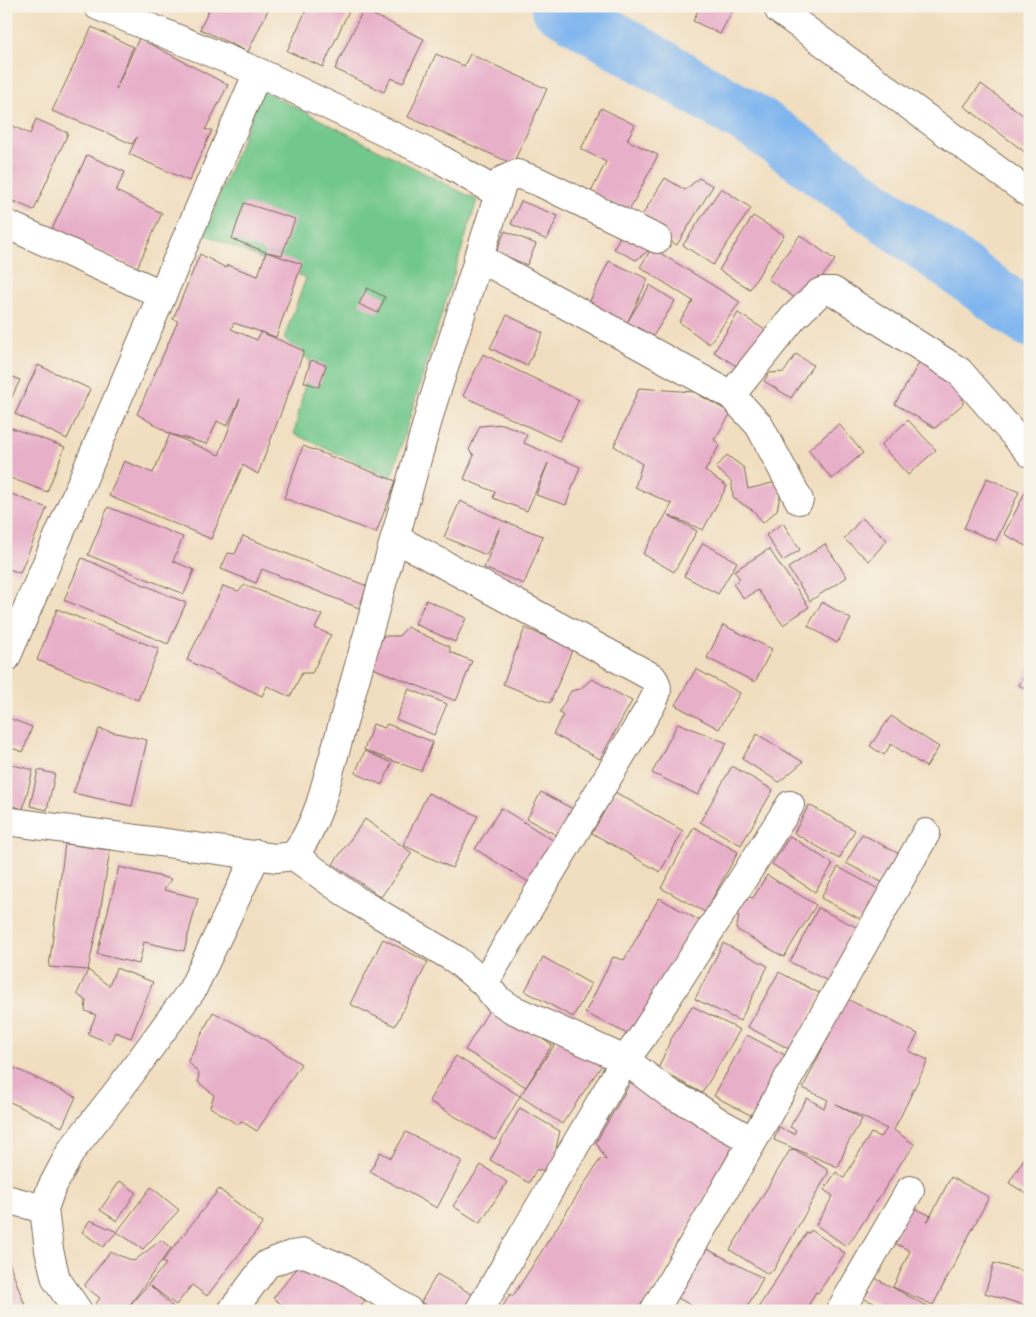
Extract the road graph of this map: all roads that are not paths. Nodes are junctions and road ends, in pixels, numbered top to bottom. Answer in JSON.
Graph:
{"nodes":[{"id":1,"x":98,"y":6,"type":"edge"},
{"id":2,"x":777,"y":8,"type":"edge"},
{"id":3,"x":258,"y":72,"type":"junction"},
{"id":4,"x":499,"y":194,"type":"junction"},
{"id":5,"x":1030,"y":194,"type":"edge"},
{"id":6,"x":6,"y":224,"type":"edge"},
{"id":7,"x":657,"y":239,"type":"dead end"},
{"id":8,"x":478,"y":257,"type":"junction"},
{"id":9,"x":161,"y":294,"type":"junction"},
{"id":10,"x":731,"y":395,"type":"junction"},
{"id":11,"x":1030,"y":453,"type":"edge"},
{"id":12,"x":799,"y":500,"type":"dead end"},
{"id":13,"x":395,"y":538,"type":"junction"},
{"id":14,"x":6,"y":658,"type":"edge"},
{"id":15,"x":790,"y":805,"type":"dead end"},
{"id":16,"x":6,"y":821,"type":"edge"},
{"id":17,"x":926,"y":833,"type":"dead end"},
{"id":18,"x":257,"y":854,"type":"junction"},
{"id":19,"x":294,"y":856,"type":"junction"},
{"id":20,"x":484,"y":983,"type":"junction"},
{"id":21,"x":625,"y":1060,"type":"junction"},
{"id":22,"x":752,"y":1141,"type":"junction"},
{"id":23,"x":910,"y":1190,"type":"dead end"},
{"id":24,"x":6,"y":1199,"type":"edge"},
{"id":25,"x":44,"y":1209,"type":"junction"},
{"id":26,"x":78,"y":1311,"type":"edge"},
{"id":27,"x":232,"y":1311,"type":"edge"},
{"id":28,"x":409,"y":1311,"type":"edge"},
{"id":29,"x":479,"y":1311,"type":"edge"},
{"id":30,"x":654,"y":1311,"type":"edge"},
{"id":31,"x":840,"y":1311,"type":"edge"}],
"edges":[{"from":1,"to":3,"type":"street"},
{"from":2,"to":5,"type":"street"},
{"from":3,"to":4,"type":"street"},
{"from":3,"to":9,"type":"street"},
{"from":4,"to":7,"type":"street"},
{"from":4,"to":8,"type":"street"},
{"from":6,"to":9,"type":"street"},
{"from":8,"to":10,"type":"street"},
{"from":8,"to":13,"type":"street"},
{"from":9,"to":14,"type":"street"},
{"from":10,"to":11,"type":"street"},
{"from":10,"to":12,"type":"street"},
{"from":13,"to":19,"type":"street"},
{"from":13,"to":20,"type":"street"},
{"from":15,"to":21,"type":"street"},
{"from":16,"to":18,"type":"street"},
{"from":17,"to":22,"type":"street"},
{"from":18,"to":19,"type":"street"},
{"from":18,"to":25,"type":"street"},
{"from":19,"to":20,"type":"street"},
{"from":20,"to":21,"type":"street"},
{"from":21,"to":22,"type":"street"},
{"from":21,"to":29,"type":"street"},
{"from":22,"to":30,"type":"street"},
{"from":23,"to":31,"type":"street"},
{"from":24,"to":25,"type":"street"},
{"from":25,"to":26,"type":"street"},
{"from":27,"to":28,"type":"street"}]}
